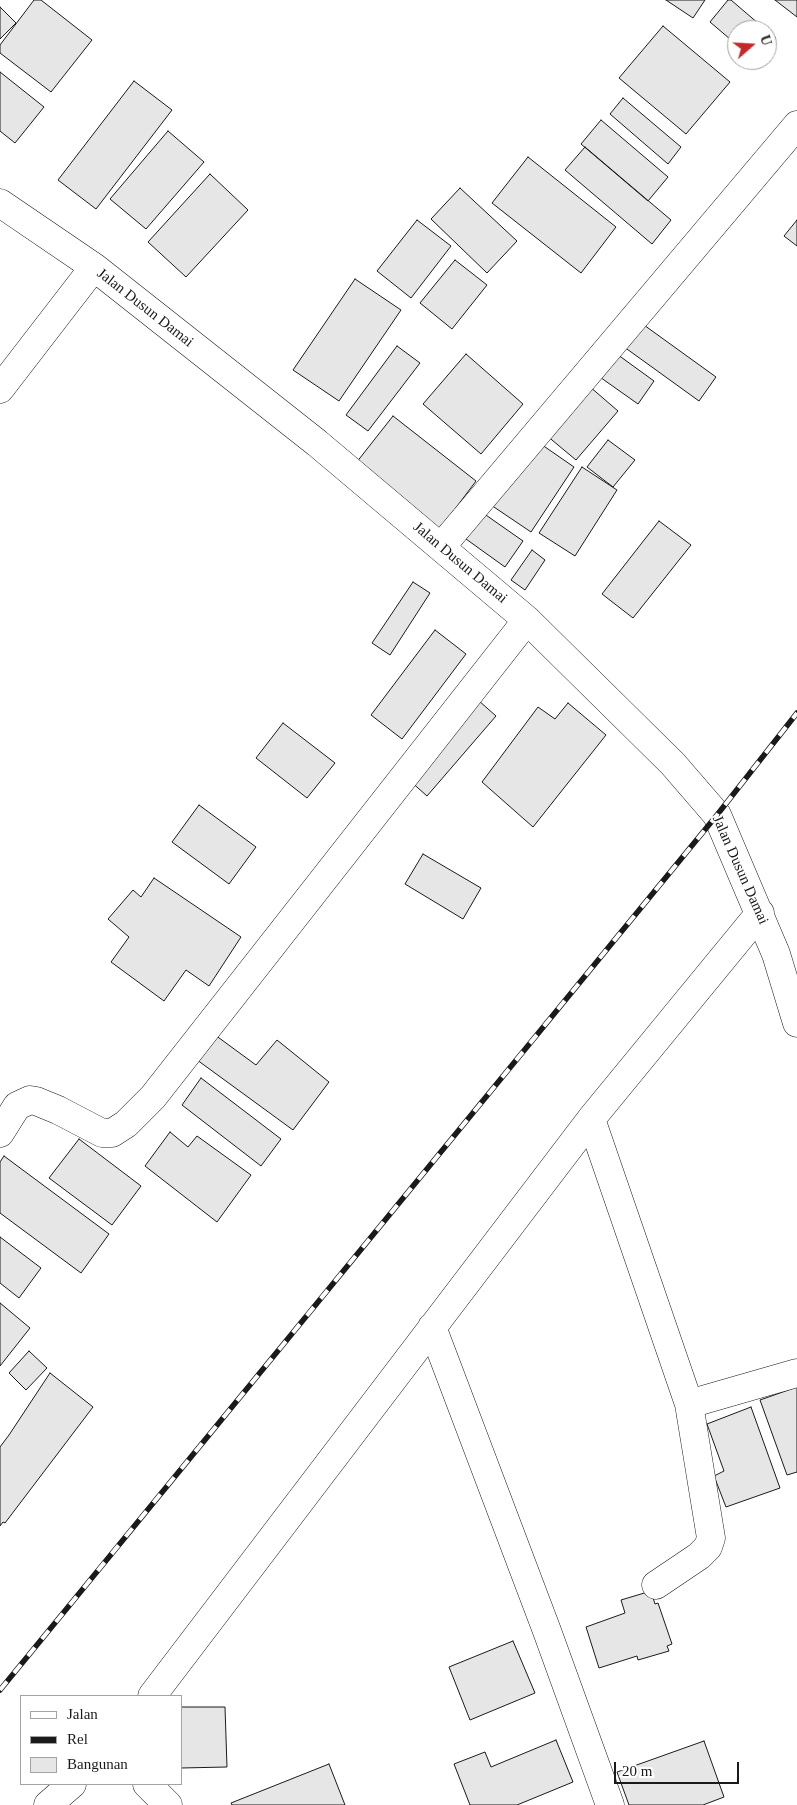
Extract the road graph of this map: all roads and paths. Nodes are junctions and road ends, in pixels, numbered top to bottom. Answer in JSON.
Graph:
{"nodes":[{"id":1,"x":797,"y":125,"type":"edge"},
{"id":2,"x":0,"y":203,"type":"edge"},
{"id":3,"x":94,"y":267,"type":"junction"},
{"id":4,"x":0,"y":389,"type":"edge"},
{"id":5,"x":441,"y":547,"type":"junction"},
{"id":6,"x":526,"y":620,"type":"junction"},
{"id":7,"x":760,"y":913,"type":"junction"},
{"id":8,"x":797,"y":1023,"type":"edge"},
{"id":9,"x":591,"y":1119,"type":"junction"},
{"id":10,"x":0,"y":1133,"type":"edge"},
{"id":11,"x":432,"y":1327,"type":"junction"},
{"id":12,"x":797,"y":1373,"type":"edge"},
{"id":13,"x":689,"y":1404,"type":"junction"},
{"id":14,"x":656,"y":1585,"type":"dead end"},
{"id":15,"x":153,"y":1695,"type":"edge"},
{"id":16,"x":71,"y":1785,"type":"edge"},
{"id":17,"x":148,"y":1785,"type":"edge"},
{"id":18,"x":48,"y":1805,"type":"edge"},
{"id":19,"x":168,"y":1805,"type":"edge"},
{"id":20,"x":610,"y":1805,"type":"edge"}],
"edges":[{"from":1,"to":5,"type":"street"},
{"from":2,"to":3,"type":"street","name":"Jalan Dusun Damai"},
{"from":3,"to":4,"type":"street"},
{"from":3,"to":5,"type":"street","name":"Jalan Dusun Damai"},
{"from":5,"to":6,"type":"street","name":"Jalan Dusun Damai"},
{"from":6,"to":7,"type":"street","name":"Jalan Dusun Damai"},
{"from":6,"to":10,"type":"street"},
{"from":7,"to":8,"type":"street","name":"Jalan Dusun Damai"},
{"from":7,"to":9,"type":"street"},
{"from":9,"to":11,"type":"street"},
{"from":9,"to":13,"type":"street"},
{"from":11,"to":15,"type":"street"},
{"from":11,"to":20,"type":"street"},
{"from":12,"to":13,"type":"street"},
{"from":13,"to":14,"type":"street"},
{"from":16,"to":18,"type":"street"},
{"from":17,"to":19,"type":"street"}]}
